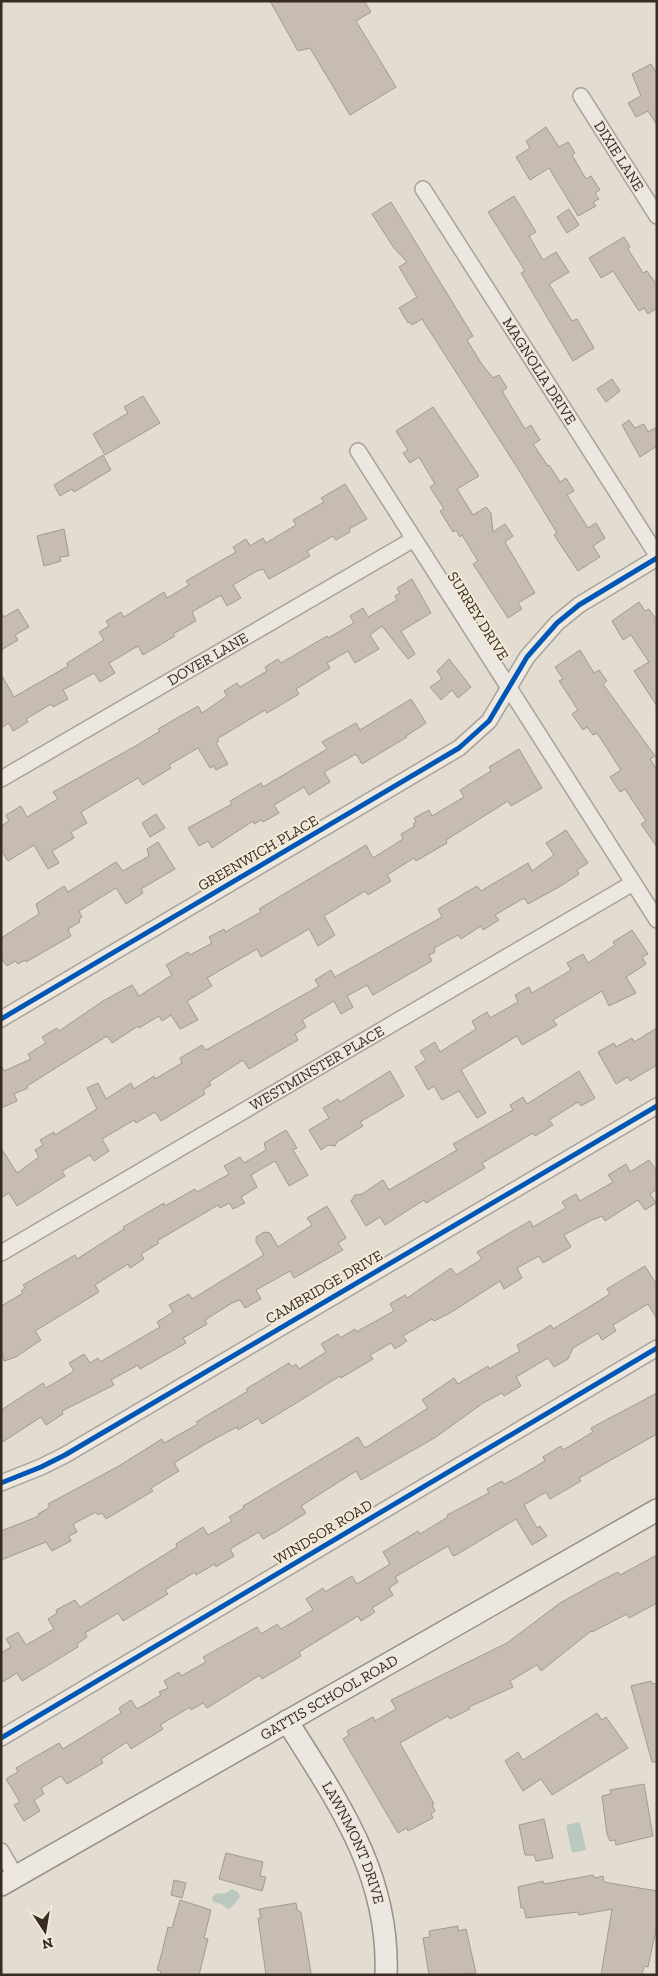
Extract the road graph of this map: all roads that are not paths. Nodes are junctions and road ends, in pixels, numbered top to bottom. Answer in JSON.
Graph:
{"nodes":[{"id":1,"x":581,"y":96,"type":"dead end"},
{"id":2,"x":423,"y":188,"type":"dead end"},
{"id":3,"x":657,"y":216,"type":"edge"},
{"id":4,"x":358,"y":451,"type":"dead end"},
{"id":5,"x":414,"y":539,"type":"junction"},
{"id":6,"x":657,"y":556,"type":"edge"},
{"id":7,"x":510,"y":689,"type":"junction"},
{"id":8,"x":1,"y":779,"type":"edge"},
{"id":9,"x":633,"y":883,"type":"junction"},
{"id":10,"x":657,"y":920,"type":"edge"},
{"id":11,"x":1,"y":1019,"type":"edge"},
{"id":12,"x":657,"y":1106,"type":"edge"},
{"id":13,"x":1,"y":1253,"type":"edge"},
{"id":14,"x":657,"y":1348,"type":"edge"},
{"id":15,"x":1,"y":1483,"type":"edge"},
{"id":16,"x":657,"y":1510,"type":"edge"},
{"id":17,"x":287,"y":1721,"type":"junction"},
{"id":18,"x":1,"y":1738,"type":"edge"},
{"id":19,"x":1,"y":1851,"type":"edge"},
{"id":20,"x":9,"y":1881,"type":"edge"},
{"id":21,"x":386,"y":1975,"type":"edge"}],
"edges":[{"from":1,"to":3,"type":"street","name":"DIXIE LANE"},
{"from":2,"to":6,"type":"street","name":"MAGNOLIA DRIVE"},
{"from":4,"to":5,"type":"street","name":"SURREY DRIVE"},
{"from":5,"to":7,"type":"street","name":"SURREY DRIVE"},
{"from":5,"to":8,"type":"street","name":"DOVER LANE"},
{"from":6,"to":7,"type":"street","name":"GREENWICH PLACE"},
{"from":7,"to":9,"type":"street","name":"SURREY DRIVE"},
{"from":7,"to":11,"type":"street","name":"GREENWICH PLACE"},
{"from":9,"to":10,"type":"street","name":"SURREY DRIVE"},
{"from":9,"to":13,"type":"street","name":"WESTMINSTER PLACE"},
{"from":12,"to":15,"type":"street","name":"CAMBRIDGE DRIVE"},
{"from":14,"to":18,"type":"street","name":"WINDSOR ROAD"},
{"from":16,"to":17,"type":"main road","name":"GATTIS SCHOOL ROAD"},
{"from":17,"to":20,"type":"main road","name":"GATTIS SCHOOL ROAD"},
{"from":17,"to":21,"type":"main road","name":"LAWNMONT DRIVE"},
{"from":19,"to":20,"type":"street"}]}
